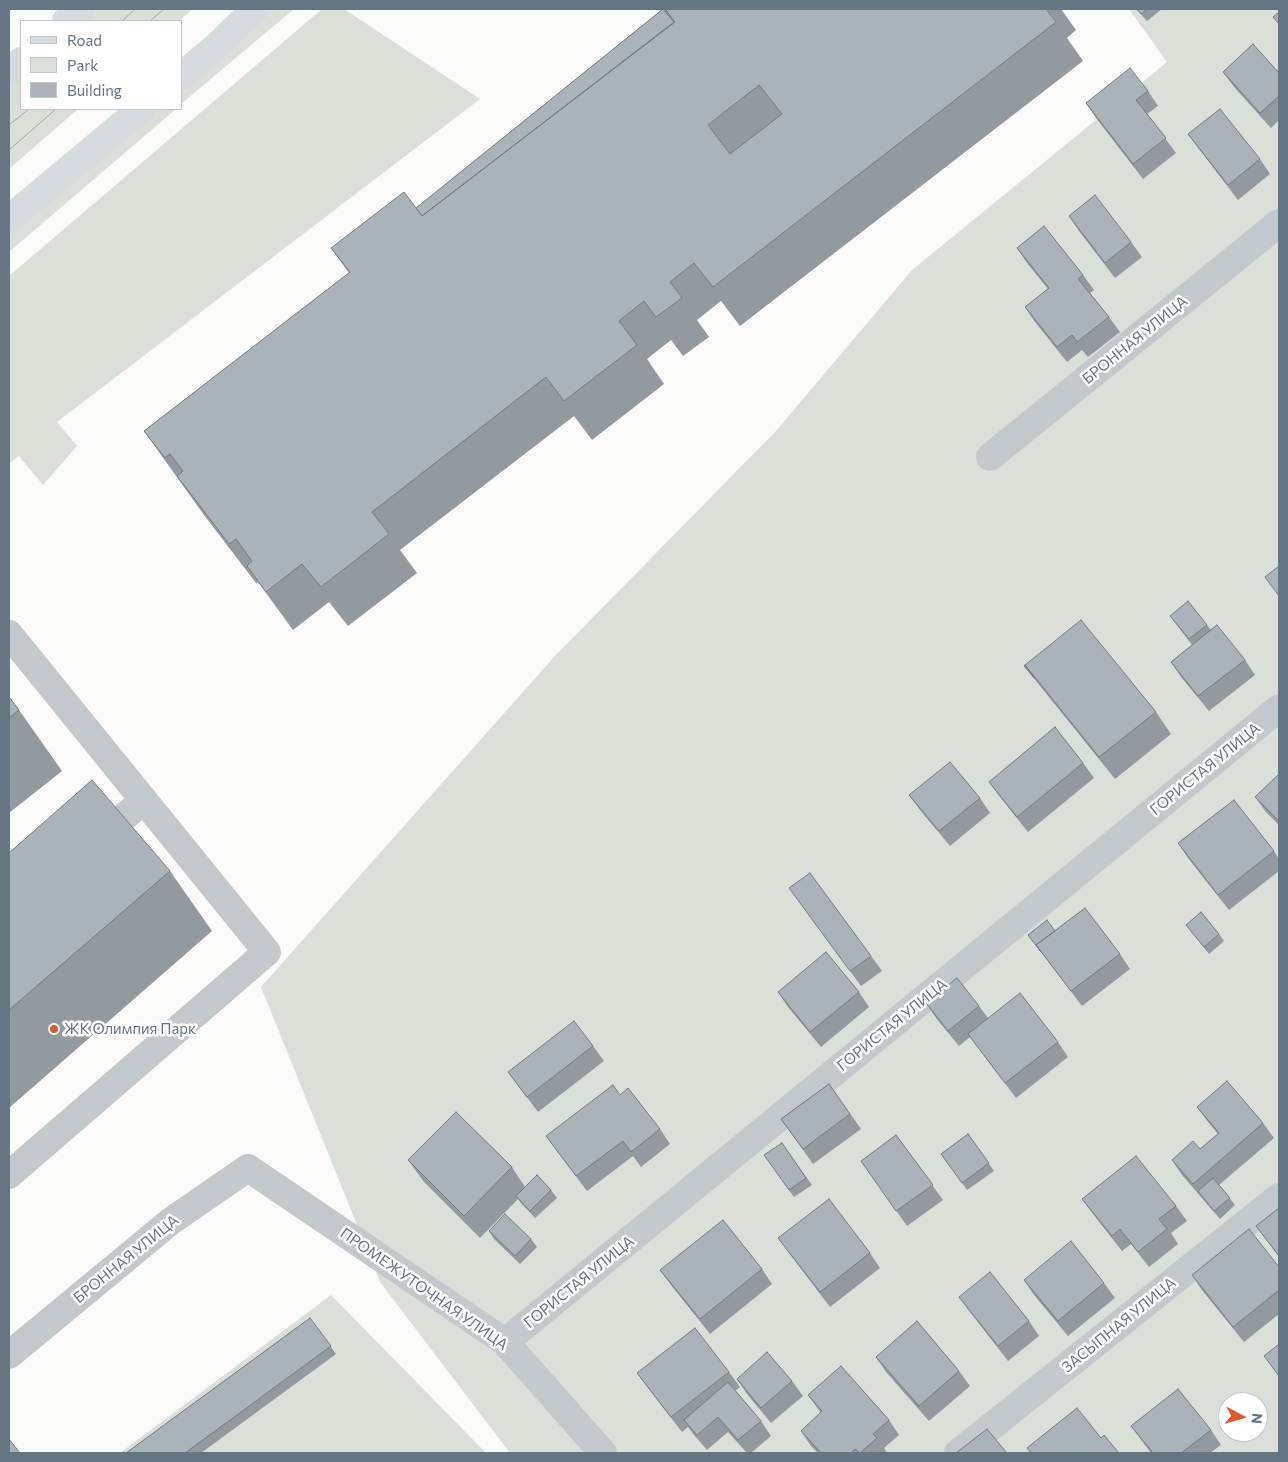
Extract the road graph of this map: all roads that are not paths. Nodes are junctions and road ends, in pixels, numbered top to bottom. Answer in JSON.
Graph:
{"nodes":[{"id":1,"x":80,"y":9,"type":"edge"},
{"id":2,"x":255,"y":9,"type":"edge"},
{"id":3,"x":67,"y":20,"type":"edge"},
{"id":4,"x":20,"y":63,"type":"edge"},
{"id":5,"x":9,"y":73,"type":"edge"},
{"id":6,"x":182,"y":75,"type":"edge"},
{"id":7,"x":140,"y":110,"type":"edge"},
{"id":8,"x":9,"y":219,"type":"edge"},
{"id":9,"x":1279,"y":223,"type":"edge"},
{"id":10,"x":990,"y":457,"type":"dead end"},
{"id":11,"x":9,"y":634,"type":"edge"},
{"id":12,"x":1279,"y":708,"type":"edge"},
{"id":13,"x":144,"y":800,"type":"junction"},
{"id":14,"x":76,"y":857,"type":"edge"},
{"id":15,"x":248,"y":1168,"type":"joint"},
{"id":16,"x":9,"y":1175,"type":"edge"},
{"id":17,"x":1279,"y":1197,"type":"edge"},
{"id":18,"x":505,"y":1342,"type":"junction"},
{"id":19,"x":9,"y":1355,"type":"edge"},
{"id":20,"x":603,"y":1453,"type":"edge"},
{"id":21,"x":958,"y":1453,"type":"edge"}],
"edges":[{"from":1,"to":3,"type":"main road"},
{"from":2,"to":6,"type":"main road"},
{"from":4,"to":5,"type":"main road"},
{"from":7,"to":8,"type":"main road"},
{"from":9,"to":10,"type":"street","name":"БРОННАЯ УЛИЦА"},
{"from":11,"to":13,"type":"street"},
{"from":12,"to":18,"type":"street","name":"ГОРИСТАЯ УЛИЦА"},
{"from":13,"to":14,"type":"street"},
{"from":13,"to":16,"type":"street"},
{"from":15,"to":18,"type":"street","name":"ПРОМЕЖУТОЧНАЯ УЛИЦА"},
{"from":15,"to":19,"type":"street","name":"БРОННАЯ УЛИЦА"},
{"from":17,"to":21,"type":"street","name":"ЗАСЫПНАЯ УЛИЦА"},
{"from":18,"to":20,"type":"street","name":"ПРОМЕЖУТОЧНАЯ УЛИЦА"}]}
